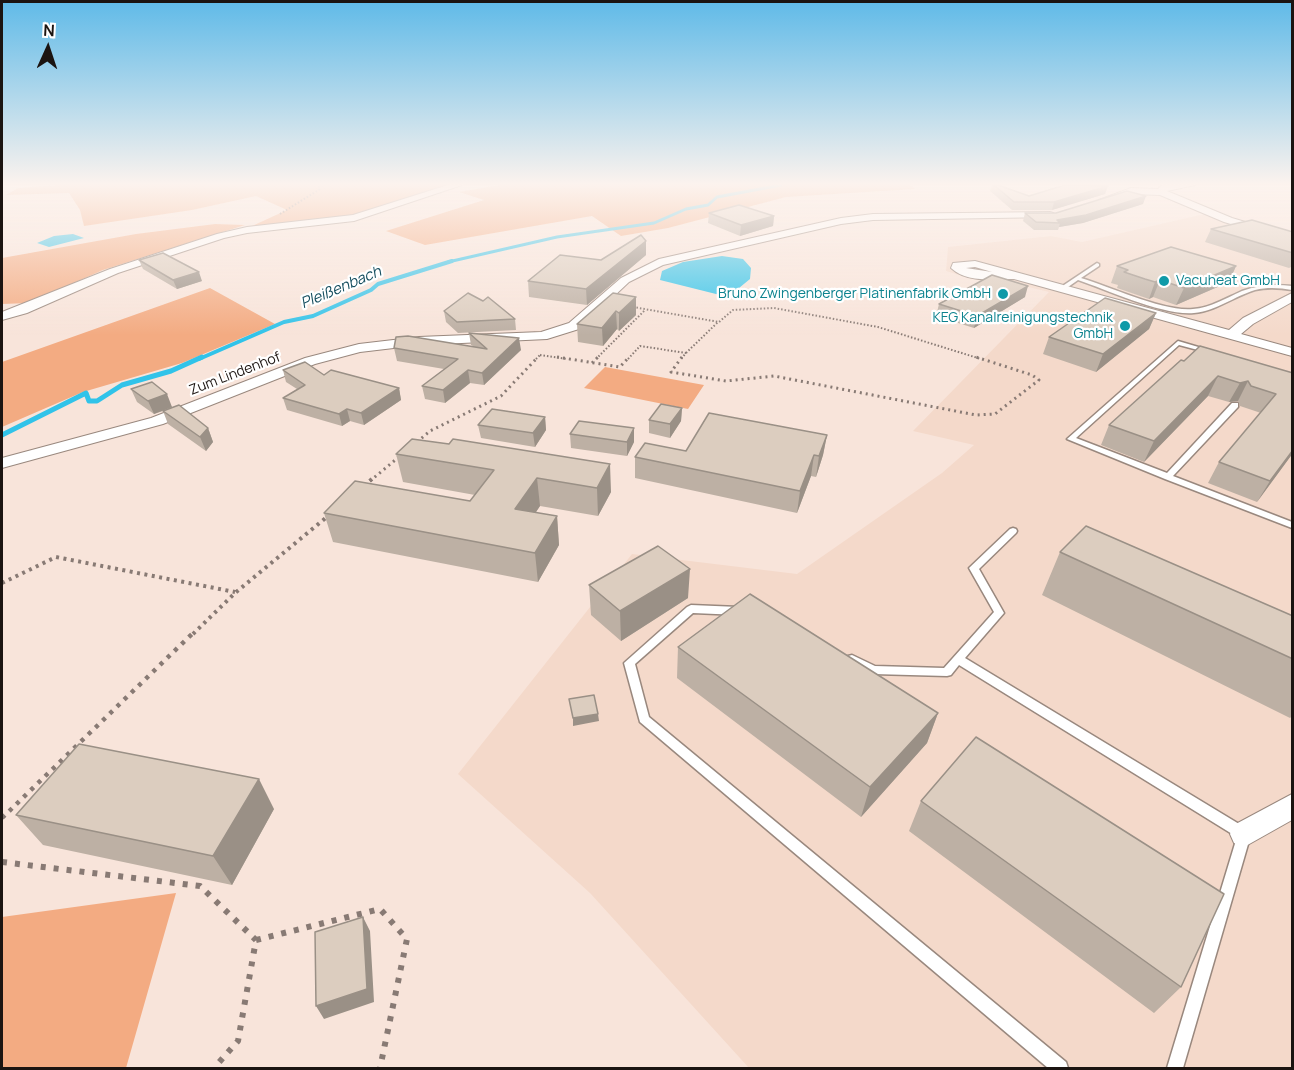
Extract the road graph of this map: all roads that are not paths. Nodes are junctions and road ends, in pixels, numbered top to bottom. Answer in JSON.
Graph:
{"nodes":[{"id":1,"x":231,"y":235,"type":"edge"},
{"id":2,"x":779,"y":235,"type":"edge"},
{"id":3,"x":1097,"y":265,"type":"dead end"},
{"id":4,"x":1016,"y":275,"type":"dead end"},
{"id":5,"x":1077,"y":278,"type":"junction"},
{"id":6,"x":1064,"y":287,"type":"junction"},
{"id":7,"x":1293,"y":288,"type":"edge"},
{"id":8,"x":1293,"y":297,"type":"edge"},
{"id":9,"x":2,"y":316,"type":"edge"},
{"id":10,"x":1232,"y":335,"type":"junction"},
{"id":11,"x":1212,"y":352,"type":"edge"},
{"id":12,"x":1293,"y":352,"type":"edge"},
{"id":13,"x":1235,"y":405,"type":"dead end"},
{"id":14,"x":2,"y":463,"type":"edge"},
{"id":15,"x":1168,"y":477,"type":"junction"},
{"id":16,"x":1293,"y":525,"type":"edge"},
{"id":17,"x":1013,"y":531,"type":"dead end"},
{"id":18,"x":748,"y":612,"type":"edge"},
{"id":19,"x":842,"y":653,"type":"edge"},
{"id":20,"x":958,"y":659,"type":"junction"},
{"id":21,"x":1293,"y":806,"type":"edge"},
{"id":22,"x":1244,"y":834,"type":"junction"},
{"id":23,"x":1060,"y":1068,"type":"edge"},
{"id":24,"x":1175,"y":1068,"type":"edge"}],
"edges":[{"from":1,"to":9,"type":"street"},
{"from":2,"to":14,"type":"street","name":"Zum Lindenhof"},
{"from":3,"to":5,"type":"lane"},
{"from":4,"to":6,"type":"street"},
{"from":5,"to":6,"type":"lane"},
{"from":5,"to":7,"type":"lane"},
{"from":6,"to":10,"type":"street"},
{"from":8,"to":10,"type":"street"},
{"from":10,"to":12,"type":"street"},
{"from":11,"to":15,"type":"lane"},
{"from":13,"to":15,"type":"lane"},
{"from":15,"to":16,"type":"lane"},
{"from":17,"to":20,"type":"lane"},
{"from":18,"to":23,"type":"lane"},
{"from":19,"to":20,"type":"lane"},
{"from":20,"to":22,"type":"lane"},
{"from":21,"to":22,"type":"street"},
{"from":22,"to":24,"type":"lane"}]}
